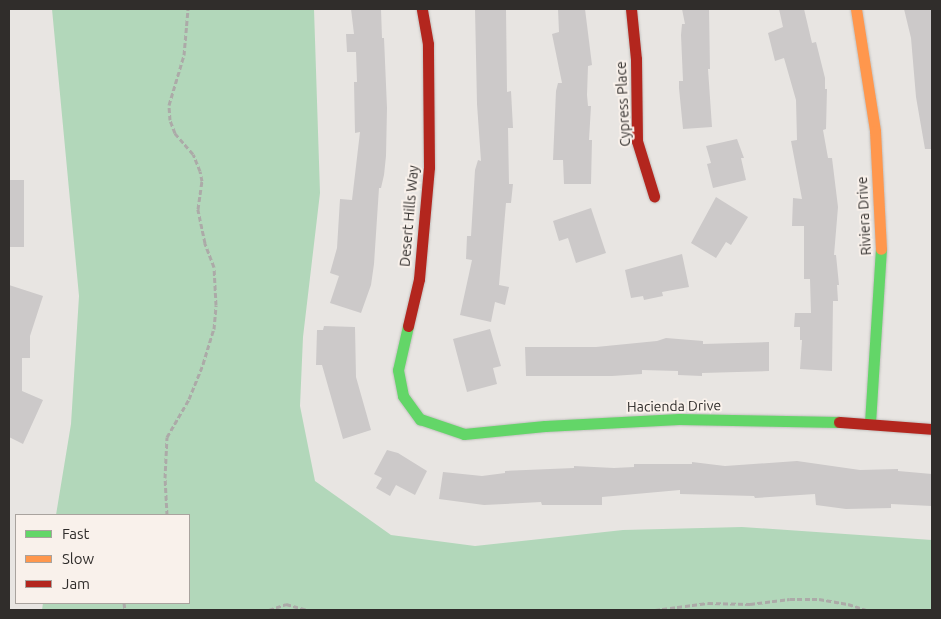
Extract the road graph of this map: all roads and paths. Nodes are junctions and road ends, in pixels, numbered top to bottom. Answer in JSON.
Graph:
{"nodes":[{"id":1,"x":188,"y":9,"type":"edge"},
{"id":2,"x":422,"y":9,"type":"edge"},
{"id":3,"x":631,"y":9,"type":"edge"},
{"id":4,"x":856,"y":9,"type":"edge"},
{"id":5,"x":654,"y":196,"type":"dead end"},
{"id":6,"x":420,"y":419,"type":"joint"},
{"id":7,"x":870,"y":423,"type":"junction"},
{"id":8,"x":932,"y":429,"type":"edge"},
{"id":9,"x":167,"y":514,"type":"edge"},
{"id":10,"x":269,"y":610,"type":"edge"},
{"id":11,"x":306,"y":610,"type":"edge"},
{"id":12,"x":655,"y":610,"type":"edge"},
{"id":13,"x":867,"y":610,"type":"edge"}],
"edges":[{"from":1,"to":9,"type":"path"},
{"from":2,"to":6,"type":"street","name":"Desert Hills Way"},
{"from":3,"to":5,"type":"street","name":"Cypress Place"},
{"from":4,"to":7,"type":"street","name":"Riviera Drive"},
{"from":6,"to":7,"type":"street","name":"Hacienda Drive"},
{"from":7,"to":8,"type":"street","name":"Hacienda Drive"},
{"from":10,"to":11,"type":"path"},
{"from":12,"to":13,"type":"path"}]}
